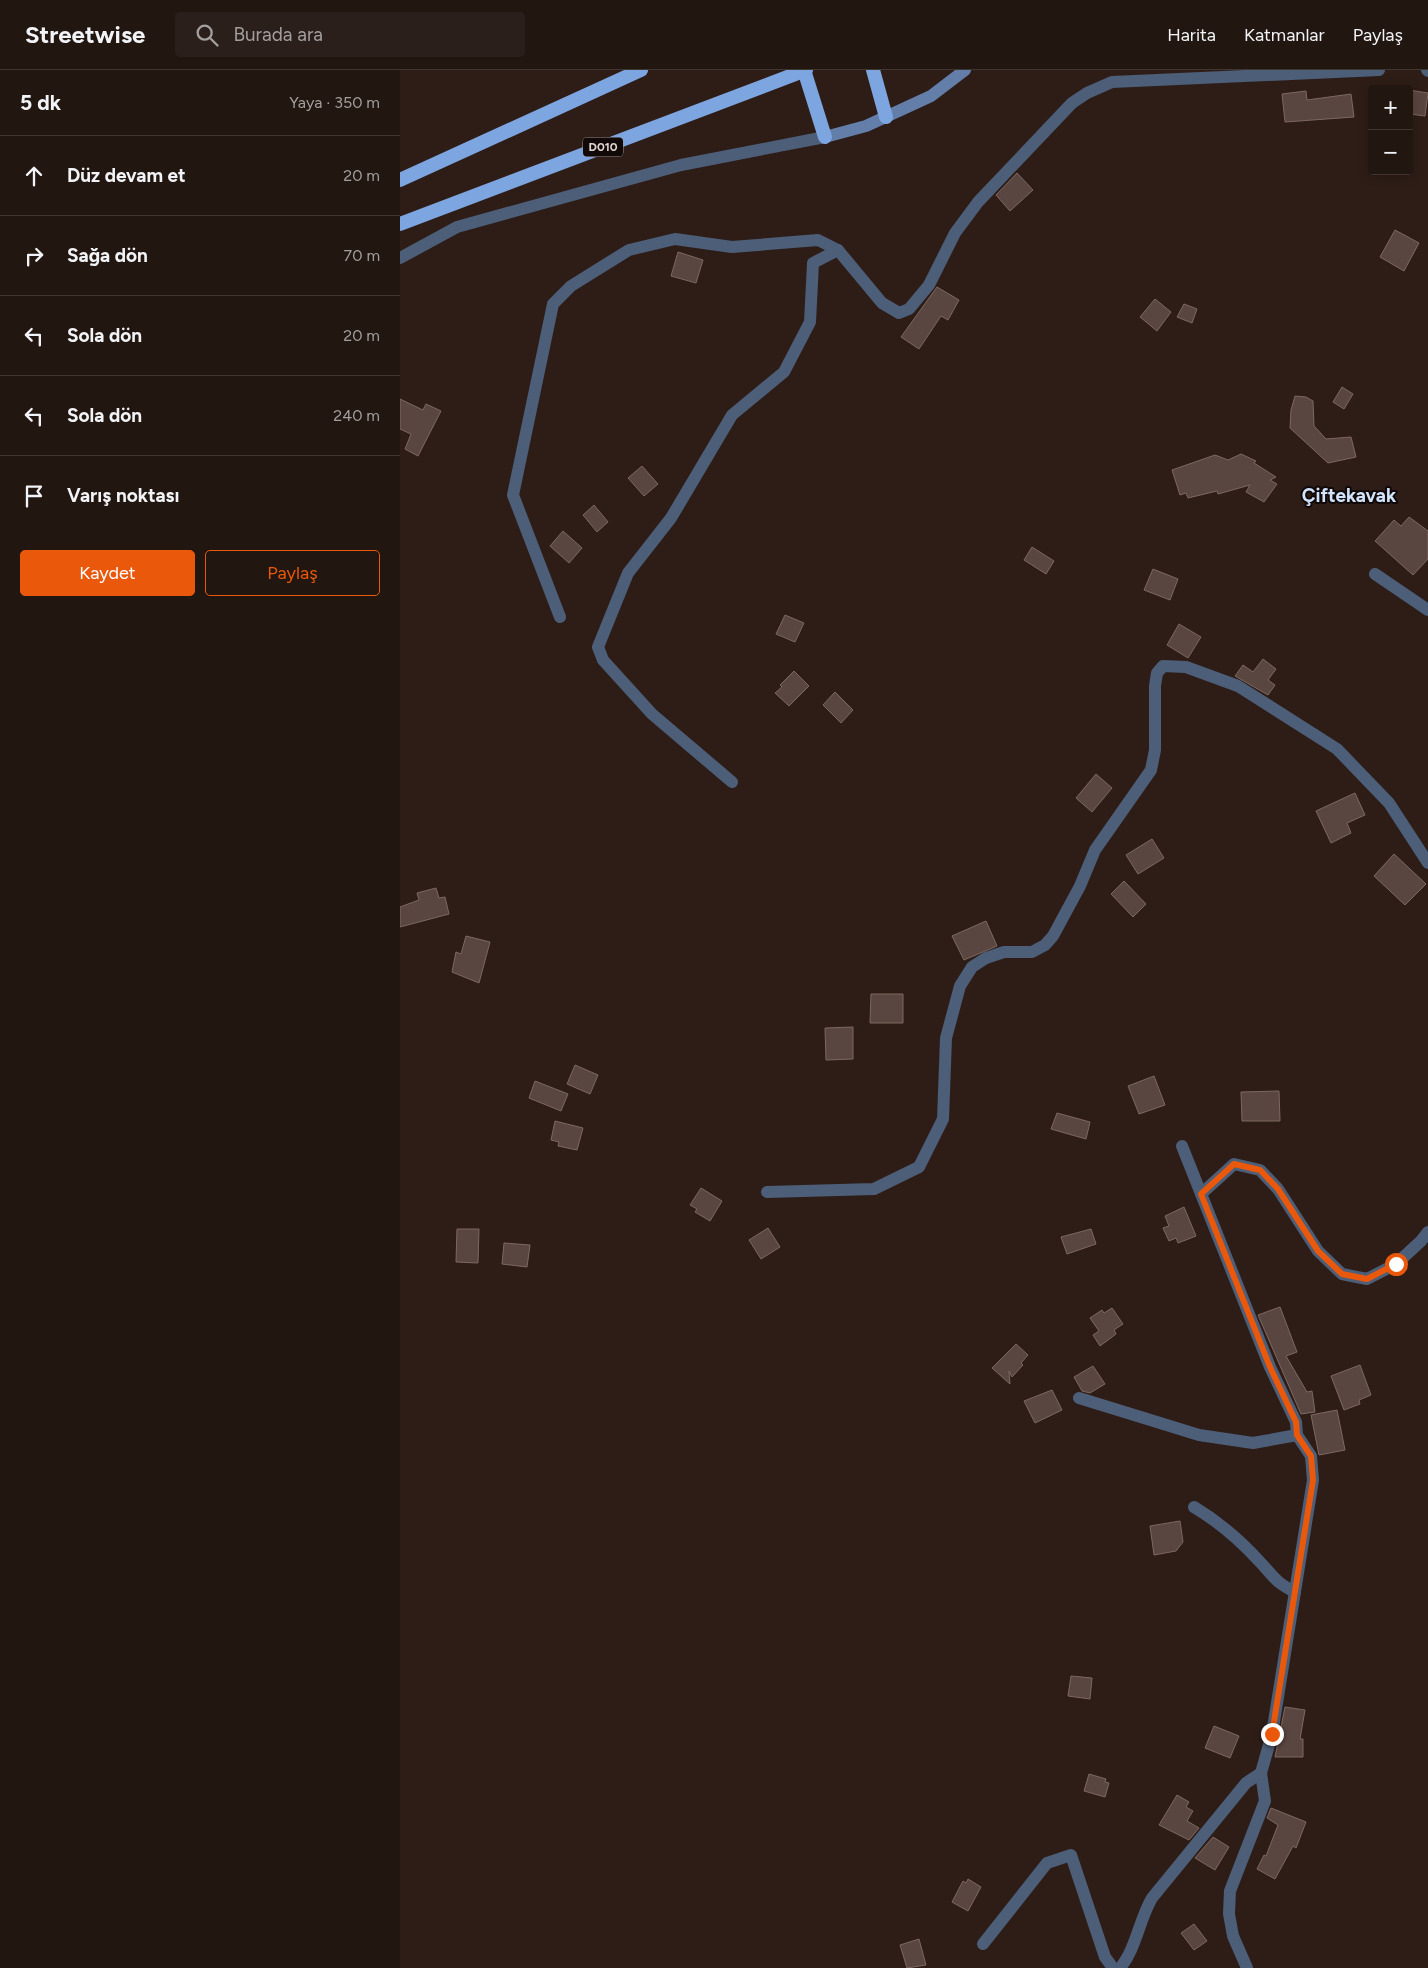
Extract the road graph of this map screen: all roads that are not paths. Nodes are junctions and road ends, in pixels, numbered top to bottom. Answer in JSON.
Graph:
{"nodes":[{"id":1,"x":640,"y":70,"type":"edge"},
{"id":2,"x":805,"y":70,"type":"edge"},
{"id":3,"x":873,"y":70,"type":"edge"},
{"id":4,"x":965,"y":70,"type":"edge"},
{"id":5,"x":1379,"y":70,"type":"edge"},
{"id":6,"x":886,"y":117,"type":"junction"},
{"id":7,"x":825,"y":137,"type":"junction"},
{"id":8,"x":400,"y":180,"type":"edge"},
{"id":9,"x":400,"y":224,"type":"edge"},
{"id":10,"x":838,"y":250,"type":"junction"},
{"id":11,"x":400,"y":258,"type":"edge"},
{"id":12,"x":1375,"y":574,"type":"dead end"},
{"id":13,"x":1428,"y":610,"type":"edge"},
{"id":14,"x":560,"y":617,"type":"dead end"},
{"id":15,"x":732,"y":782,"type":"dead end"},
{"id":16,"x":1428,"y":864,"type":"edge"},
{"id":17,"x":1182,"y":1146,"type":"dead end"},
{"id":18,"x":767,"y":1192,"type":"dead end"},
{"id":19,"x":1201,"y":1194,"type":"junction"},
{"id":20,"x":1428,"y":1232,"type":"edge"},
{"id":21,"x":1079,"y":1398,"type":"dead end"},
{"id":22,"x":1297,"y":1435,"type":"junction"},
{"id":23,"x":1194,"y":1506,"type":"dead end"},
{"id":24,"x":1295,"y":1592,"type":"junction"},
{"id":25,"x":1261,"y":1773,"type":"junction"},
{"id":26,"x":983,"y":1944,"type":"dead end"},
{"id":27,"x":1113,"y":1968,"type":"edge"},
{"id":28,"x":1120,"y":1968,"type":"edge"},
{"id":29,"x":1247,"y":1968,"type":"edge"}],
"edges":[{"from":1,"to":8,"type":"highway"},
{"from":2,"to":7,"type":"highway"},
{"from":2,"to":9,"type":"highway","number":"D010"},
{"from":3,"to":6,"type":"highway"},
{"from":4,"to":6,"type":"main road"},
{"from":5,"to":10,"type":"street"},
{"from":6,"to":7,"type":"main road"},
{"from":7,"to":11,"type":"street"},
{"from":10,"to":14,"type":"street"},
{"from":10,"to":15,"type":"street"},
{"from":12,"to":13,"type":"street"},
{"from":16,"to":18,"type":"street"},
{"from":17,"to":19,"type":"street"},
{"from":19,"to":20,"type":"street"},
{"from":19,"to":22,"type":"street"},
{"from":21,"to":22,"type":"street"},
{"from":22,"to":24,"type":"street"},
{"from":23,"to":24,"type":"street"},
{"from":24,"to":25,"type":"street"},
{"from":25,"to":28,"type":"street"},
{"from":25,"to":29,"type":"street"},
{"from":26,"to":27,"type":"street"}]}
